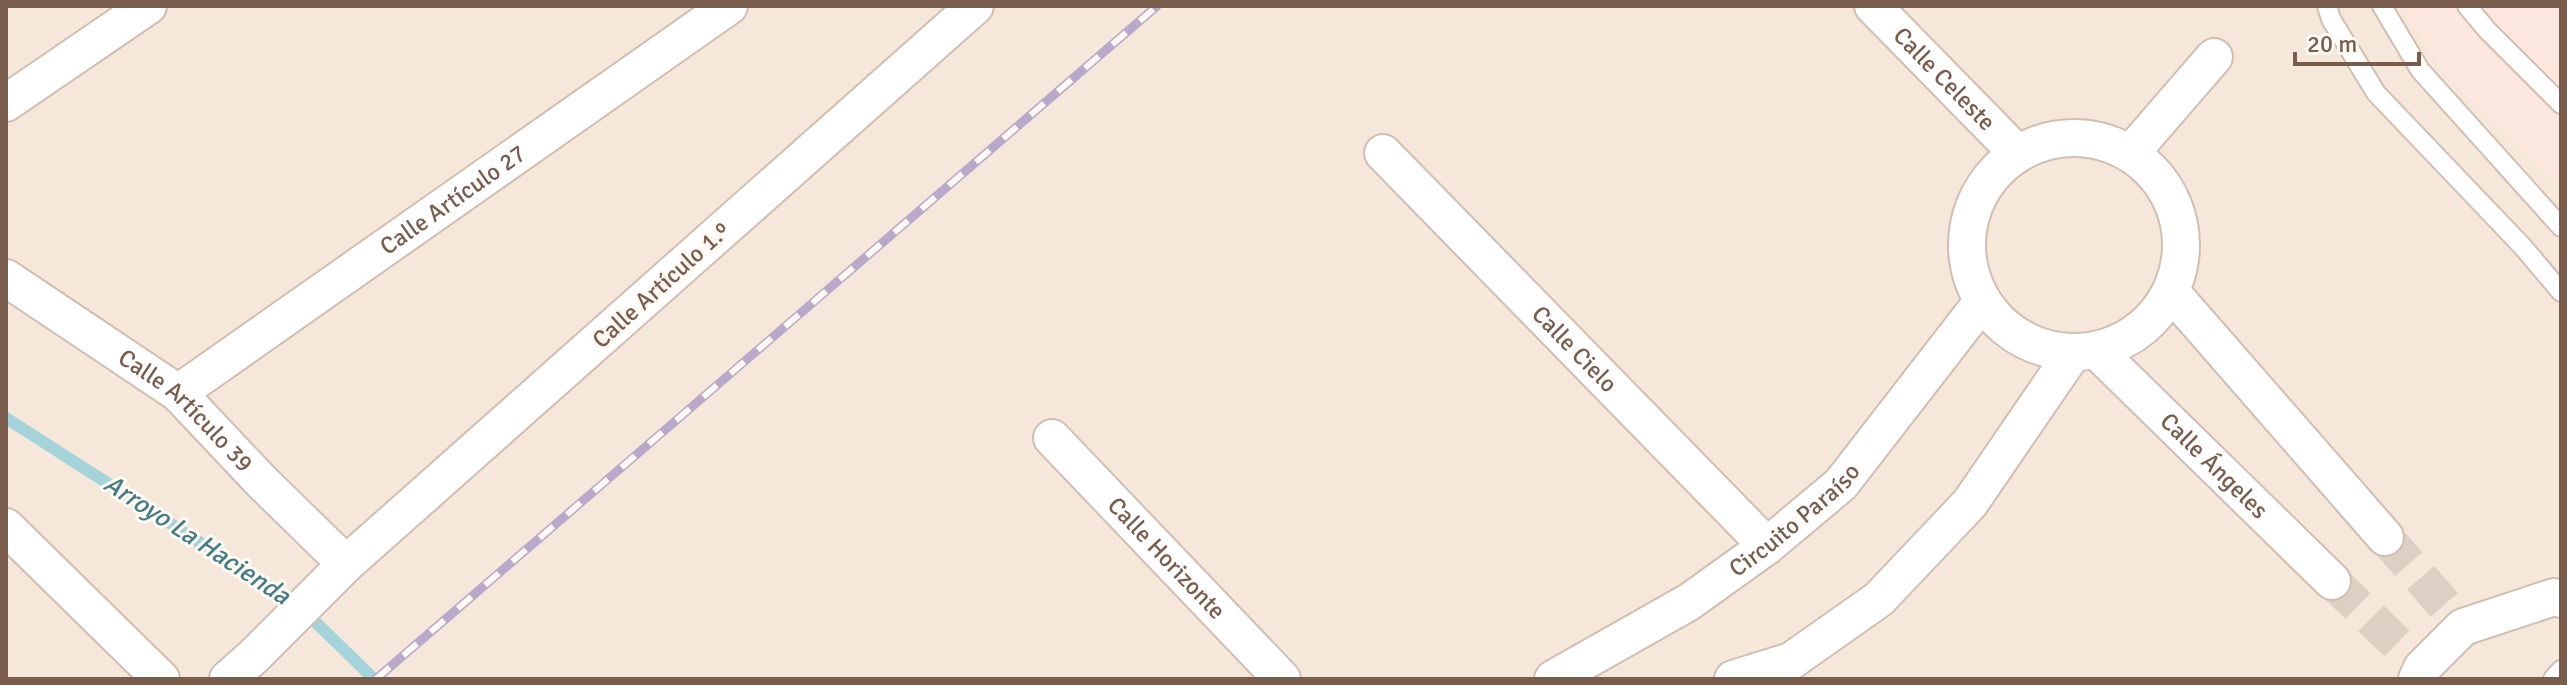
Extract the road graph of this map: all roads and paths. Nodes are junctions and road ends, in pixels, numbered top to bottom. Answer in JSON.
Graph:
{"nodes":[{"id":1,"x":148,"y":6,"type":"edge"},
{"id":2,"x":729,"y":6,"type":"edge"},
{"id":3,"x":975,"y":6,"type":"edge"},
{"id":4,"x":1873,"y":6,"type":"edge"},
{"id":5,"x":2327,"y":6,"type":"edge"},
{"id":6,"x":2382,"y":6,"type":"edge"},
{"id":7,"x":2467,"y":6,"type":"edge"},
{"id":8,"x":2214,"y":57,"type":"dead end"},
{"id":9,"x":6,"y":103,"type":"edge"},
{"id":10,"x":2561,"y":104,"type":"edge"},
{"id":11,"x":1383,"y":153,"type":"dead end"},
{"id":12,"x":2017,"y":153,"type":"junction"},
{"id":13,"x":2131,"y":153,"type":"junction"},
{"id":14,"x":2561,"y":227,"type":"edge"},
{"id":15,"x":6,"y":278,"type":"edge"},
{"id":16,"x":2561,"y":292,"type":"edge"},
{"id":17,"x":2172,"y":293,"type":"junction"},
{"id":18,"x":1982,"y":302,"type":"junction"},
{"id":19,"x":2085,"y":352,"type":"junction"},
{"id":20,"x":178,"y":393,"type":"junction"},
{"id":21,"x":1052,"y":438,"type":"dead end"},
{"id":22,"x":6,"y":527,"type":"edge"},
{"id":23,"x":2385,"y":537,"type":"tunnel mouth"},
{"id":24,"x":1767,"y":546,"type":"junction"},
{"id":25,"x":346,"y":564,"type":"junction"},
{"id":26,"x":2332,"y":581,"type":"tunnel mouth"},
{"id":27,"x":2561,"y":599,"type":"edge"},
{"id":28,"x":2416,"y":667,"type":"edge"},
{"id":29,"x":241,"y":668,"type":"edge"},
{"id":30,"x":1800,"y":670,"type":"edge"},
{"id":31,"x":2561,"y":670,"type":"edge"},
{"id":32,"x":1558,"y":678,"type":"edge"},
{"id":33,"x":161,"y":679,"type":"edge"},
{"id":34,"x":1282,"y":679,"type":"edge"},
{"id":35,"x":1733,"y":679,"type":"edge"},
{"id":36,"x":2553,"y":679,"type":"edge"}],
"edges":[{"from":1,"to":9,"type":"street"},
{"from":2,"to":20,"type":"street","name":"Calle Artículo 27"},
{"from":3,"to":25,"type":"street","name":"Calle Artículo 1.º"},
{"from":4,"to":12,"type":"street","name":"Calle Celeste"},
{"from":5,"to":16,"type":"lane"},
{"from":6,"to":14,"type":"lane"},
{"from":7,"to":10,"type":"lane"},
{"from":8,"to":13,"type":"street"},
{"from":11,"to":24,"type":"street","name":"Calle Cielo"},
{"from":12,"to":13,"type":"street"},
{"from":12,"to":18,"type":"street"},
{"from":13,"to":17,"type":"street"},
{"from":15,"to":20,"type":"street","name":"Calle Artículo 39"},
{"from":17,"to":19,"type":"street"},
{"from":17,"to":23,"type":"street"},
{"from":18,"to":19,"type":"street"},
{"from":18,"to":24,"type":"street","name":"Circuito Paraíso"},
{"from":19,"to":26,"type":"street","name":"Calle Ángeles"},
{"from":19,"to":30,"type":"street"},
{"from":20,"to":25,"type":"street","name":"Calle Artículo 39"},
{"from":21,"to":34,"type":"street","name":"Calle Horizonte"},
{"from":22,"to":33,"type":"street"},
{"from":24,"to":32,"type":"street","name":"Circuito Paraíso"},
{"from":25,"to":29,"type":"street","name":"Calle Artículo 1.º"},
{"from":27,"to":28,"type":"street"},
{"from":30,"to":35,"type":"street"},
{"from":31,"to":36,"type":"lane"}]}
